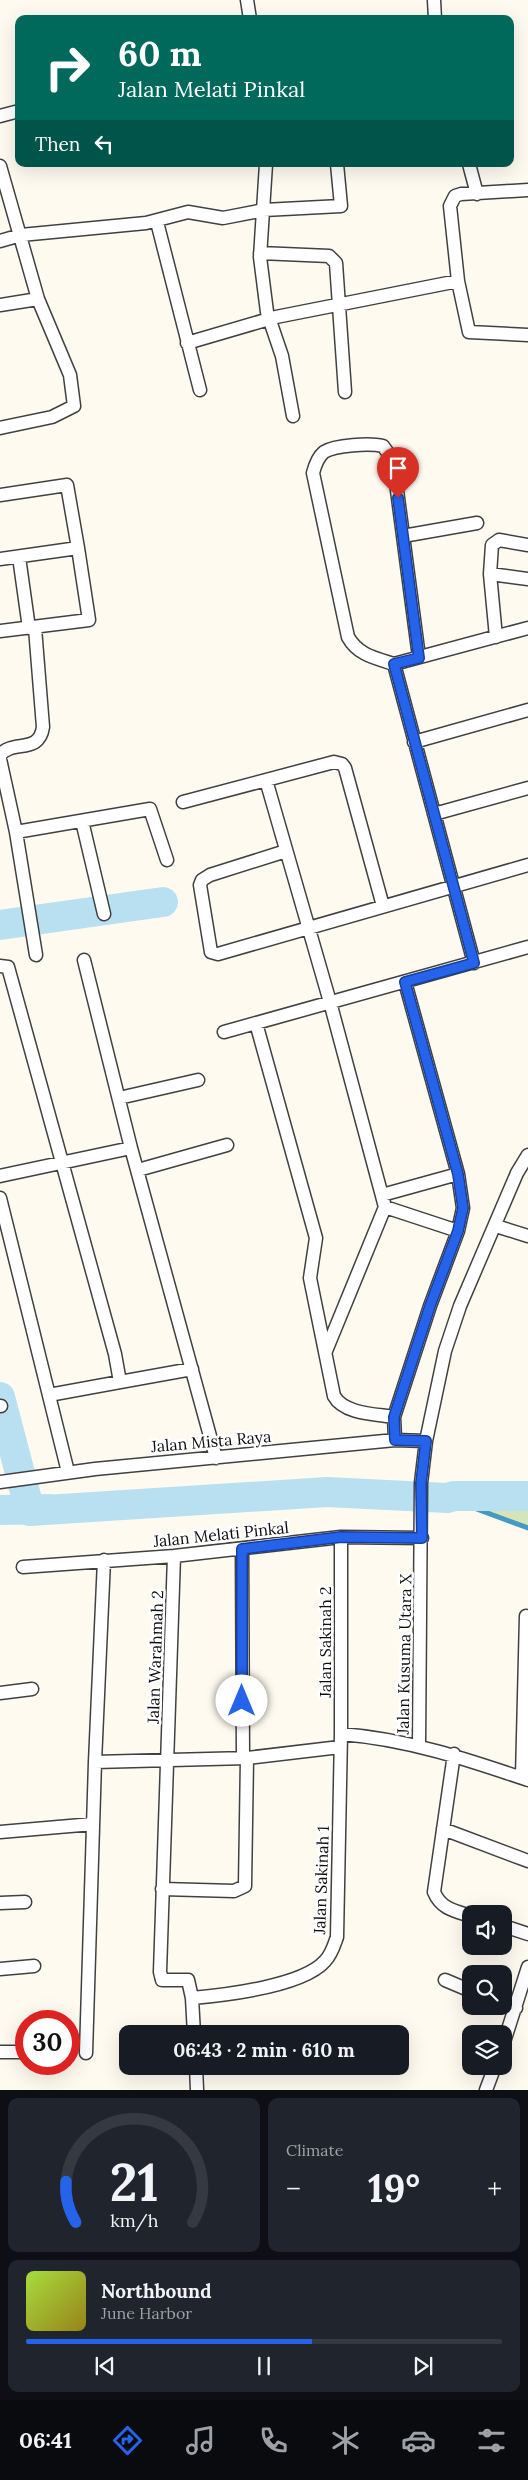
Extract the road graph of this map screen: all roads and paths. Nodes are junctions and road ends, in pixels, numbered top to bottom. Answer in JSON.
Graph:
{"nodes":[{"id":1,"x":247,"y":0,"type":"edge"},
{"id":2,"x":434,"y":0,"type":"edge"},
{"id":3,"x":249,"y":15,"type":"edge"},
{"id":4,"x":435,"y":15,"type":"edge"},
{"id":5,"x":15,"y":112,"type":"edge"},
{"id":6,"x":0,"y":116,"type":"edge"},
{"id":7,"x":0,"y":166,"type":"edge"},
{"id":8,"x":266,"y":167,"type":"edge"},
{"id":9,"x":337,"y":167,"type":"edge"},
{"id":10,"x":470,"y":167,"type":"edge"},
{"id":11,"x":528,"y":190,"type":"edge"},
{"id":12,"x":477,"y":194,"type":"junction"},
{"id":13,"x":264,"y":210,"type":"junction"},
{"id":14,"x":157,"y":222,"type":"junction"},
{"id":15,"x":20,"y":235,"type":"junction"},
{"id":16,"x":0,"y":241,"type":"edge"},
{"id":17,"x":260,"y":252,"type":"junction"},
{"id":18,"x":458,"y":281,"type":"junction"},
{"id":19,"x":38,"y":300,"type":"junction"},
{"id":20,"x":0,"y":305,"type":"edge"},
{"id":21,"x":337,"y":306,"type":"junction"},
{"id":22,"x":269,"y":319,"type":"junction"},
{"id":23,"x":528,"y":335,"type":"edge"},
{"id":24,"x":187,"y":343,"type":"junction"},
{"id":25,"x":200,"y":390,"type":"dead end"},
{"id":26,"x":345,"y":392,"type":"dead end"},
{"id":27,"x":293,"y":416,"type":"dead end"},
{"id":28,"x":0,"y":428,"type":"edge"},
{"id":29,"x":0,"y":495,"type":"edge"},
{"id":30,"x":478,"y":523,"type":"dead end"},
{"id":31,"x":403,"y":536,"type":"junction"},
{"id":32,"x":528,"y":545,"type":"edge"},
{"id":33,"x":78,"y":548,"type":"junction"},
{"id":34,"x":19,"y":557,"type":"junction"},
{"id":35,"x":0,"y":559,"type":"edge"},
{"id":36,"x":490,"y":574,"type":"junction"},
{"id":37,"x":528,"y":579,"type":"edge"},
{"id":38,"x":32,"y":628,"type":"junction"},
{"id":39,"x":528,"y":628,"type":"edge"},
{"id":40,"x":0,"y":631,"type":"edge"},
{"id":41,"x":496,"y":637,"type":"junction"},
{"id":42,"x":419,"y":658,"type":"junction"},
{"id":43,"x":394,"y":664,"type":"junction"},
{"id":44,"x":528,"y":710,"type":"edge"},
{"id":45,"x":414,"y":742,"type":"junction"},
{"id":46,"x":0,"y":755,"type":"edge"},
{"id":47,"x":0,"y":759,"type":"edge"},
{"id":48,"x":266,"y":780,"type":"junction"},
{"id":49,"x":528,"y":788,"type":"edge"},
{"id":50,"x":184,"y":802,"type":"dead end"},
{"id":51,"x":434,"y":814,"type":"junction"},
{"id":52,"x":82,"y":821,"type":"junction"},
{"id":53,"x":16,"y":832,"type":"junction"},
{"id":54,"x":286,"y":851,"type":"junction"},
{"id":55,"x":167,"y":860,"type":"dead end"},
{"id":56,"x":528,"y":865,"type":"edge"},
{"id":57,"x":453,"y":886,"type":"junction"},
{"id":58,"x":384,"y":906,"type":"junction"},
{"id":59,"x":104,"y":914,"type":"dead end"},
{"id":60,"x":308,"y":928,"type":"junction"},
{"id":61,"x":528,"y":947,"type":"edge"},
{"id":62,"x":36,"y":955,"type":"dead end"},
{"id":63,"x":84,"y":960,"type":"dead end"},
{"id":64,"x":474,"y":963,"type":"junction"},
{"id":65,"x":0,"y":966,"type":"edge"},
{"id":66,"x":405,"y":982,"type":"junction"},
{"id":67,"x":330,"y":1002,"type":"junction"},
{"id":68,"x":256,"y":1023,"type":"junction"},
{"id":69,"x":224,"y":1032,"type":"dead end"},
{"id":70,"x":198,"y":1080,"type":"dead end"},
{"id":71,"x":119,"y":1098,"type":"junction"},
{"id":72,"x":227,"y":1146,"type":"dead end"},
{"id":73,"x":132,"y":1148,"type":"junction"},
{"id":74,"x":528,"y":1155,"type":"edge"},
{"id":75,"x":63,"y":1163,"type":"junction"},
{"id":76,"x":138,"y":1170,"type":"junction"},
{"id":77,"x":458,"y":1174,"type":"junction"},
{"id":78,"x":0,"y":1176,"type":"edge"},
{"id":79,"x":0,"y":1198,"type":"edge"},
{"id":80,"x":384,"y":1201,"type":"junction"},
{"id":81,"x":496,"y":1226,"type":"junction"},
{"id":82,"x":458,"y":1231,"type":"junction"},
{"id":83,"x":528,"y":1236,"type":"edge"},
{"id":84,"x":326,"y":1350,"type":"junction"},
{"id":85,"x":192,"y":1369,"type":"junction"},
{"id":86,"x":120,"y":1382,"type":"junction"},
{"id":87,"x":50,"y":1395,"type":"junction"},
{"id":88,"x":394,"y":1417,"type":"junction"},
{"id":89,"x":395,"y":1440,"type":"junction"},
{"id":90,"x":426,"y":1441,"type":"junction"},
{"id":91,"x":216,"y":1458,"type":"junction"},
{"id":92,"x":68,"y":1472,"type":"junction"},
{"id":93,"x":0,"y":1482,"type":"edge"},
{"id":94,"x":341,"y":1537,"type":"junction"},
{"id":95,"x":422,"y":1538,"type":"junction"},
{"id":96,"x":242,"y":1549,"type":"junction"},
{"id":97,"x":174,"y":1556,"type":"junction"},
{"id":98,"x":104,"y":1560,"type":"junction"},
{"id":99,"x":23,"y":1567,"type":"dead end"},
{"id":100,"x":526,"y":1616,"type":"dead end"},
{"id":101,"x":32,"y":1689,"type":"dead end"},
{"id":102,"x":0,"y":1692,"type":"edge"},
{"id":103,"x":341,"y":1734,"type":"junction"},
{"id":104,"x":419,"y":1745,"type":"junction"},
{"id":105,"x":340,"y":1748,"type":"junction"},
{"id":106,"x":454,"y":1754,"type":"junction"},
{"id":107,"x":245,"y":1758,"type":"junction"},
{"id":108,"x":168,"y":1760,"type":"junction"},
{"id":109,"x":96,"y":1762,"type":"junction"},
{"id":110,"x":525,"y":1779,"type":"edge"},
{"id":111,"x":93,"y":1824,"type":"junction"},
{"id":112,"x":443,"y":1829,"type":"junction"},
{"id":113,"x":0,"y":1832,"type":"edge"},
{"id":114,"x":528,"y":1861,"type":"edge"},
{"id":115,"x":162,"y":1889,"type":"junction"},
{"id":116,"x":25,"y":1902,"type":"dead end"},
{"id":117,"x":0,"y":1903,"type":"edge"},
{"id":118,"x":462,"y":1913,"type":"edge"},
{"id":119,"x":512,"y":1929,"type":"edge"},
{"id":120,"x":528,"y":1934,"type":"edge"},
{"id":121,"x":34,"y":1966,"type":"dead end"},
{"id":122,"x":528,"y":1966,"type":"edge"},
{"id":123,"x":0,"y":1969,"type":"edge"},
{"id":124,"x":445,"y":1980,"type":"dead end"},
{"id":125,"x":462,"y":1987,"type":"edge"},
{"id":126,"x":192,"y":1998,"type":"junction"},
{"id":127,"x":512,"y":2002,"type":"edge"},
{"id":128,"x":194,"y":2025,"type":"edge"},
{"id":129,"x":0,"y":2052,"type":"edge"},
{"id":130,"x":15,"y":2052,"type":"edge"},
{"id":131,"x":86,"y":2053,"type":"dead end"},
{"id":132,"x":196,"y":2075,"type":"edge"},
{"id":133,"x":492,"y":2075,"type":"edge"},
{"id":134,"x":197,"y":2090,"type":"edge"},
{"id":135,"x":486,"y":2090,"type":"edge"}],
"edges":[{"from":1,"to":3,"type":"street"},
{"from":2,"to":4,"type":"street"},
{"from":5,"to":6,"type":"street"},
{"from":7,"to":15,"type":"street"},
{"from":8,"to":13,"type":"street"},
{"from":9,"to":13,"type":"street"},
{"from":10,"to":12,"type":"street"},
{"from":11,"to":12,"type":"street"},
{"from":12,"to":18,"type":"street"},
{"from":13,"to":14,"type":"street"},
{"from":13,"to":17,"type":"street"},
{"from":14,"to":15,"type":"street"},
{"from":14,"to":24,"type":"street"},
{"from":15,"to":16,"type":"street"},
{"from":15,"to":19,"type":"street"},
{"from":17,"to":21,"type":"street"},
{"from":17,"to":22,"type":"street"},
{"from":18,"to":21,"type":"street"},
{"from":18,"to":23,"type":"street"},
{"from":19,"to":20,"type":"street"},
{"from":19,"to":28,"type":"street"},
{"from":21,"to":22,"type":"street"},
{"from":21,"to":26,"type":"street"},
{"from":22,"to":24,"type":"street"},
{"from":22,"to":27,"type":"street"},
{"from":24,"to":25,"type":"street"},
{"from":29,"to":33,"type":"street"},
{"from":30,"to":31,"type":"street"},
{"from":31,"to":42,"type":"street"},
{"from":31,"to":43,"type":"street"},
{"from":32,"to":36,"type":"street"},
{"from":33,"to":34,"type":"street"},
{"from":33,"to":38,"type":"street"},
{"from":34,"to":35,"type":"street"},
{"from":34,"to":38,"type":"street"},
{"from":36,"to":37,"type":"street"},
{"from":36,"to":41,"type":"street"},
{"from":38,"to":40,"type":"street"},
{"from":38,"to":46,"type":"street"},
{"from":39,"to":41,"type":"street"},
{"from":41,"to":42,"type":"street"},
{"from":42,"to":43,"type":"street"},
{"from":43,"to":45,"type":"street"},
{"from":44,"to":45,"type":"street"},
{"from":45,"to":51,"type":"street"},
{"from":47,"to":53,"type":"street"},
{"from":48,"to":50,"type":"street"},
{"from":48,"to":54,"type":"street"},
{"from":48,"to":58,"type":"street"},
{"from":49,"to":51,"type":"street"},
{"from":51,"to":57,"type":"street"},
{"from":52,"to":53,"type":"street"},
{"from":52,"to":55,"type":"street"},
{"from":52,"to":59,"type":"street"},
{"from":53,"to":62,"type":"street"},
{"from":54,"to":60,"type":"street"},
{"from":54,"to":60,"type":"street"},
{"from":56,"to":57,"type":"street"},
{"from":57,"to":58,"type":"street"},
{"from":57,"to":64,"type":"street"},
{"from":58,"to":60,"type":"street"},
{"from":60,"to":67,"type":"street"},
{"from":61,"to":64,"type":"street"},
{"from":63,"to":71,"type":"street"},
{"from":64,"to":66,"type":"street"},
{"from":65,"to":75,"type":"street"},
{"from":66,"to":67,"type":"street"},
{"from":66,"to":77,"type":"street"},
{"from":67,"to":68,"type":"street"},
{"from":67,"to":80,"type":"street"},
{"from":68,"to":69,"type":"street"},
{"from":68,"to":84,"type":"street"},
{"from":70,"to":71,"type":"street"},
{"from":71,"to":73,"type":"street"},
{"from":72,"to":76,"type":"street"},
{"from":73,"to":75,"type":"street"},
{"from":73,"to":76,"type":"street"},
{"from":74,"to":81,"type":"street","name":"Jalan Kusuma Utara X"},
{"from":75,"to":78,"type":"street"},
{"from":75,"to":86,"type":"street"},
{"from":76,"to":85,"type":"street"},
{"from":77,"to":80,"type":"street"},
{"from":77,"to":82,"type":"street"},
{"from":79,"to":87,"type":"street"},
{"from":80,"to":82,"type":"street"},
{"from":80,"to":84,"type":"street"},
{"from":81,"to":83,"type":"street"},
{"from":81,"to":90,"type":"street","name":"Jalan Kusuma Utara X"},
{"from":82,"to":88,"type":"street"},
{"from":84,"to":88,"type":"street"},
{"from":85,"to":86,"type":"street"},
{"from":85,"to":91,"type":"street"},
{"from":86,"to":87,"type":"street"},
{"from":87,"to":92,"type":"street"},
{"from":88,"to":89,"type":"street"},
{"from":89,"to":90,"type":"street","name":"Jalan Mista Raya"},
{"from":89,"to":91,"type":"street","name":"Jalan Mista Raya"},
{"from":90,"to":95,"type":"street","name":"Jalan Kusuma Utara X"},
{"from":91,"to":92,"type":"street","name":"Jalan Mista Raya"},
{"from":92,"to":93,"type":"street","name":"Jalan Mista Raya"},
{"from":94,"to":95,"type":"street","name":"Jalan Melati Pinkal"},
{"from":94,"to":96,"type":"street","name":"Jalan Melati Pinkal"},
{"from":94,"to":103,"type":"street","name":"Jalan Sakinah 2"},
{"from":95,"to":104,"type":"street","name":"Jalan Kusuma Utara X"},
{"from":96,"to":97,"type":"street","name":"Jalan Melati Pinkal"},
{"from":96,"to":107,"type":"street"},
{"from":97,"to":98,"type":"street","name":"Jalan Melati Pinkal"},
{"from":97,"to":108,"type":"street","name":"Jalan Warahmah 2"},
{"from":98,"to":99,"type":"street","name":"Jalan Melati Pinkal"},
{"from":98,"to":109,"type":"street"},
{"from":100,"to":110,"type":"street"},
{"from":101,"to":102,"type":"street"},
{"from":103,"to":104,"type":"street"},
{"from":103,"to":105,"type":"street","name":"Jalan Sakinah 2"},
{"from":104,"to":106,"type":"street","name":"Jalan Kusuma Utara X"},
{"from":105,"to":107,"type":"street"},
{"from":105,"to":126,"type":"street","name":"Jalan Sakinah 1"},
{"from":106,"to":110,"type":"street","name":"Jalan Kusuma Utara X"},
{"from":106,"to":112,"type":"street"},
{"from":107,"to":108,"type":"street"},
{"from":107,"to":115,"type":"street"},
{"from":108,"to":109,"type":"street"},
{"from":108,"to":115,"type":"street","name":"Jalan Warahmah 2"},
{"from":109,"to":111,"type":"street"},
{"from":111,"to":113,"type":"street"},
{"from":111,"to":131,"type":"street"},
{"from":112,"to":114,"type":"street"},
{"from":112,"to":118,"type":"street"},
{"from":115,"to":126,"type":"street","name":"Jalan Warahmah 2"},
{"from":116,"to":117,"type":"street"},
{"from":119,"to":120,"type":"street"},
{"from":121,"to":123,"type":"street"},
{"from":122,"to":127,"type":"street"},
{"from":124,"to":125,"type":"street"},
{"from":126,"to":128,"type":"street"},
{"from":129,"to":130,"type":"street"},
{"from":132,"to":134,"type":"street"},
{"from":133,"to":135,"type":"street"}]}
